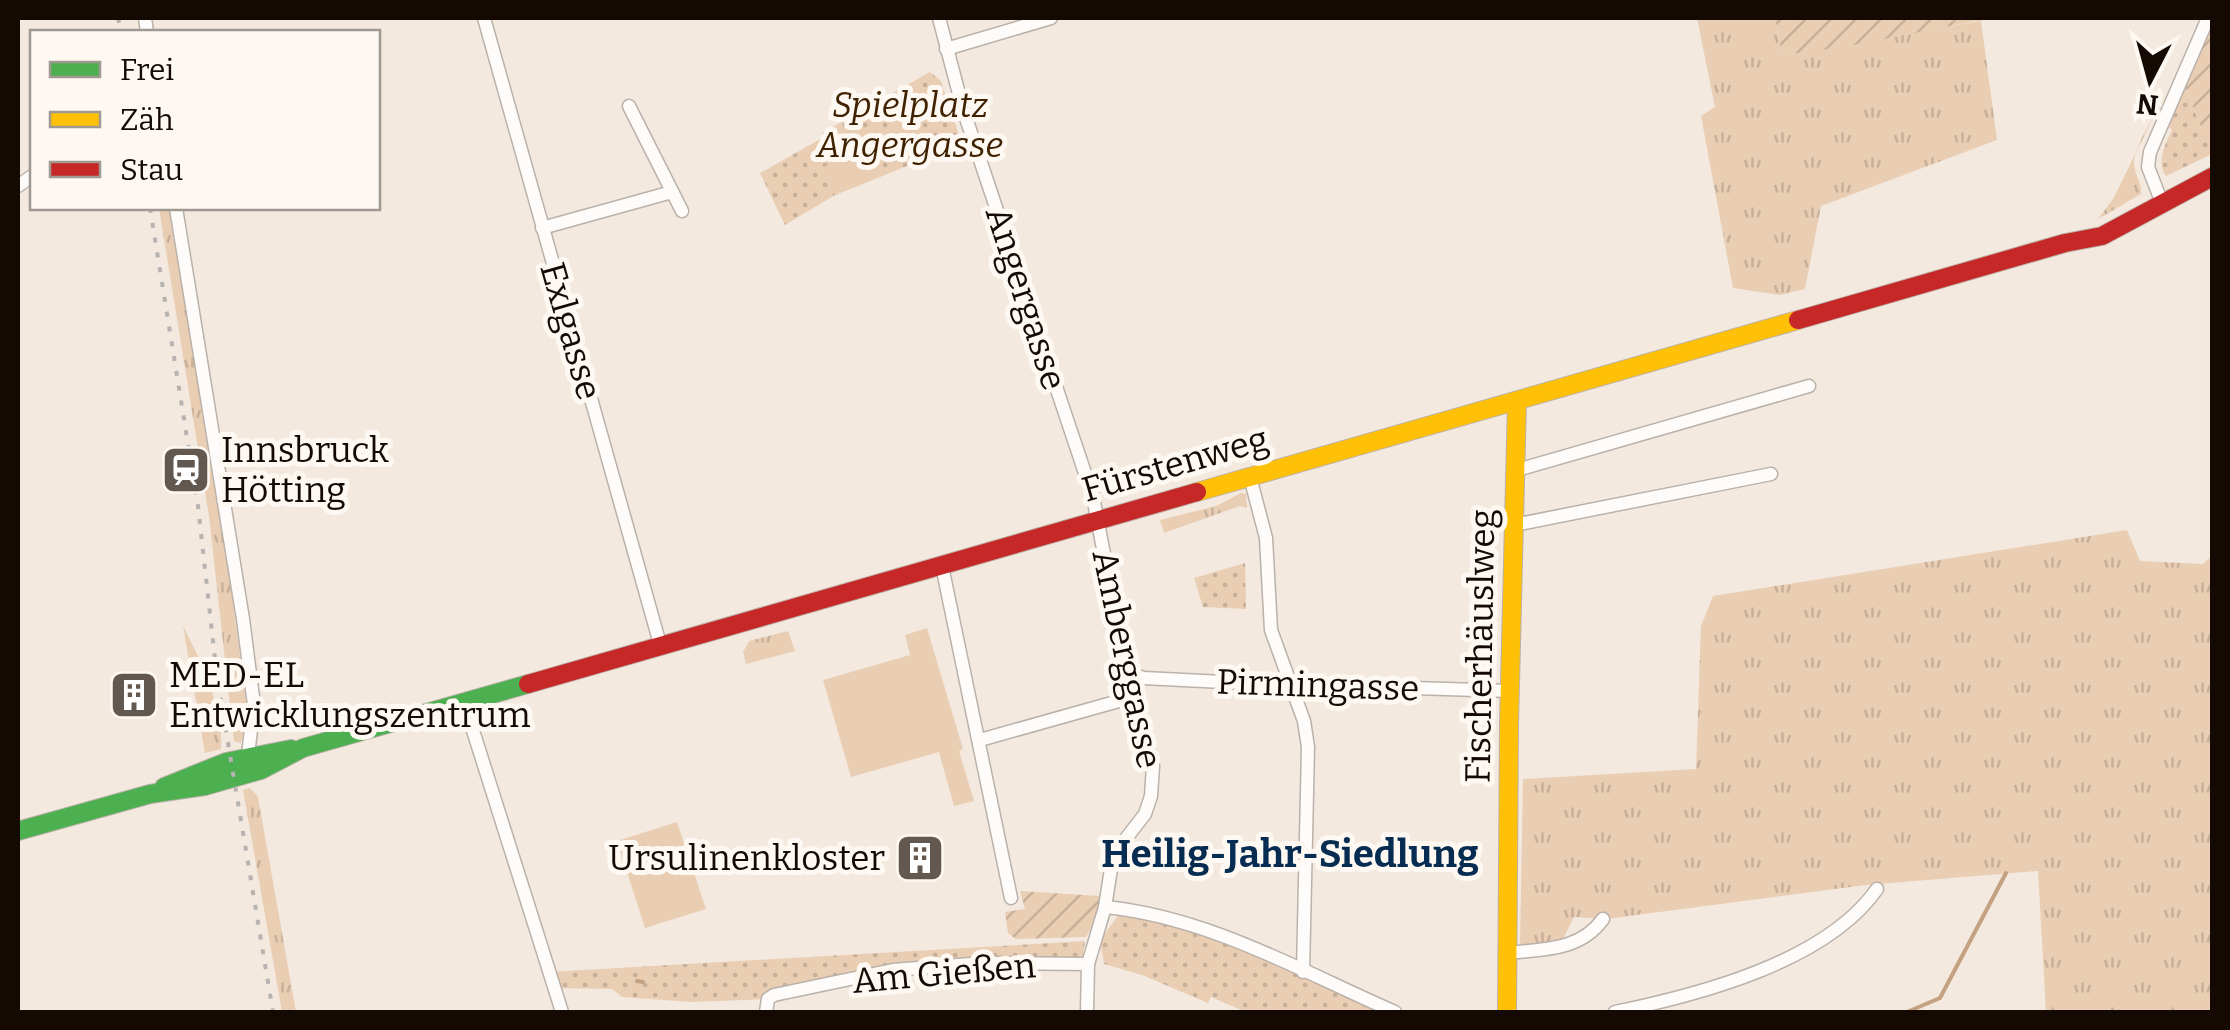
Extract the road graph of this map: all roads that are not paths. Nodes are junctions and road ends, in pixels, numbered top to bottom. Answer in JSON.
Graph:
{"nodes":[{"id":1,"x":484,"y":18,"type":"edge"},
{"id":2,"x":940,"y":18,"type":"edge"},
{"id":3,"x":1051,"y":18,"type":"edge"},
{"id":4,"x":2208,"y":18,"type":"edge"},
{"id":5,"x":946,"y":49,"type":"junction"},
{"id":6,"x":629,"y":106,"type":"dead end"},
{"id":7,"x":2212,"y":177,"type":"edge"},
{"id":8,"x":672,"y":192,"type":"junction"},
{"id":9,"x":2162,"y":203,"type":"junction"},
{"id":10,"x":176,"y":210,"type":"edge"},
{"id":11,"x":682,"y":211,"type":"dead end"},
{"id":12,"x":542,"y":228,"type":"junction"},
{"id":13,"x":1809,"y":386,"type":"dead end"},
{"id":14,"x":1517,"y":401,"type":"junction"},
{"id":15,"x":1517,"y":470,"type":"junction"},
{"id":16,"x":1771,"y":474,"type":"dead end"},
{"id":17,"x":1250,"y":477,"type":"junction"},
{"id":18,"x":1098,"y":520,"type":"junction"},
{"id":19,"x":1514,"y":525,"type":"junction"},
{"id":20,"x":942,"y":566,"type":"junction"},
{"id":21,"x":660,"y":644,"type":"junction"},
{"id":22,"x":1126,"y":673,"type":"junction"},
{"id":23,"x":1293,"y":685,"type":"junction"},
{"id":24,"x":1510,"y":691,"type":"junction"},
{"id":25,"x":1133,"y":697,"type":"junction"},
{"id":26,"x":464,"y":702,"type":"junction"},
{"id":27,"x":980,"y":740,"type":"junction"},
{"id":28,"x":304,"y":748,"type":"junction"},
{"id":29,"x":248,"y":755,"type":"junction"},
{"id":30,"x":150,"y":794,"type":"junction"},
{"id":31,"x":18,"y":832,"type":"edge"},
{"id":32,"x":1877,"y":889,"type":"dead end"},
{"id":33,"x":1011,"y":898,"type":"dead end"},
{"id":34,"x":1105,"y":907,"type":"junction"},
{"id":35,"x":1603,"y":919,"type":"dead end"},
{"id":36,"x":1507,"y":953,"type":"junction"},
{"id":37,"x":1088,"y":964,"type":"junction"},
{"id":38,"x":1303,"y":972,"type":"junction"},
{"id":39,"x":562,"y":1012,"type":"edge"},
{"id":40,"x":766,"y":1012,"type":"edge"},
{"id":41,"x":1087,"y":1012,"type":"edge"},
{"id":42,"x":1395,"y":1012,"type":"edge"},
{"id":43,"x":1507,"y":1012,"type":"edge"},
{"id":44,"x":1615,"y":1012,"type":"edge"}],
"edges":[{"from":1,"to":12,"type":"street","name":"Exlgasse"},
{"from":2,"to":5,"type":"street","name":"Angergasse"},
{"from":3,"to":5,"type":"street"},
{"from":4,"to":9,"type":"street"},
{"from":5,"to":18,"type":"street","name":"Angergasse"},
{"from":6,"to":8,"type":"street"},
{"from":7,"to":9,"type":"street","name":"Fürstenweg"},
{"from":8,"to":11,"type":"street"},
{"from":8,"to":12,"type":"street"},
{"from":9,"to":14,"type":"street","name":"Fürstenweg"},
{"from":10,"to":29,"type":"street"},
{"from":12,"to":21,"type":"street","name":"Exlgasse"},
{"from":13,"to":15,"type":"street"},
{"from":14,"to":15,"type":"street","name":"Fischerhäuslweg"},
{"from":14,"to":17,"type":"street","name":"Fürstenweg"},
{"from":15,"to":19,"type":"street","name":"Fischerhäuslweg"},
{"from":16,"to":19,"type":"street"},
{"from":17,"to":18,"type":"street","name":"Fürstenweg"},
{"from":17,"to":23,"type":"street"},
{"from":18,"to":20,"type":"street","name":"Fürstenweg"},
{"from":18,"to":22,"type":"street","name":"Amberggasse"},
{"from":19,"to":24,"type":"street","name":"Fischerhäuslweg"},
{"from":20,"to":21,"type":"street","name":"Fürstenweg"},
{"from":20,"to":27,"type":"street"},
{"from":21,"to":26,"type":"street","name":"Fürstenweg"},
{"from":22,"to":23,"type":"street","name":"Pirmingasse"},
{"from":22,"to":25,"type":"street","name":"Amberggasse"},
{"from":23,"to":24,"type":"street","name":"Pirmingasse"},
{"from":23,"to":38,"type":"street"},
{"from":24,"to":36,"type":"street","name":"Fischerhäuslweg"},
{"from":25,"to":27,"type":"street"},
{"from":25,"to":34,"type":"street","name":"Amberggasse"},
{"from":26,"to":28,"type":"street","name":"Fürstenweg"},
{"from":26,"to":39,"type":"street"},
{"from":27,"to":33,"type":"street"},
{"from":28,"to":29,"type":"street","name":"Fürstenweg"},
{"from":28,"to":30,"type":"street","name":"Fürstenweg"},
{"from":29,"to":30,"type":"street","name":"Fürstenweg"},
{"from":30,"to":31,"type":"street","name":"Fürstenweg"},
{"from":32,"to":44,"type":"street"},
{"from":34,"to":37,"type":"street","name":"Amberggasse"},
{"from":34,"to":38,"type":"street"},
{"from":35,"to":36,"type":"street"},
{"from":36,"to":43,"type":"street","name":"Fischerhäuslweg"},
{"from":37,"to":40,"type":"street","name":"Am Gießen"},
{"from":37,"to":41,"type":"street","name":"Am Gießen"},
{"from":38,"to":42,"type":"street"}]}
